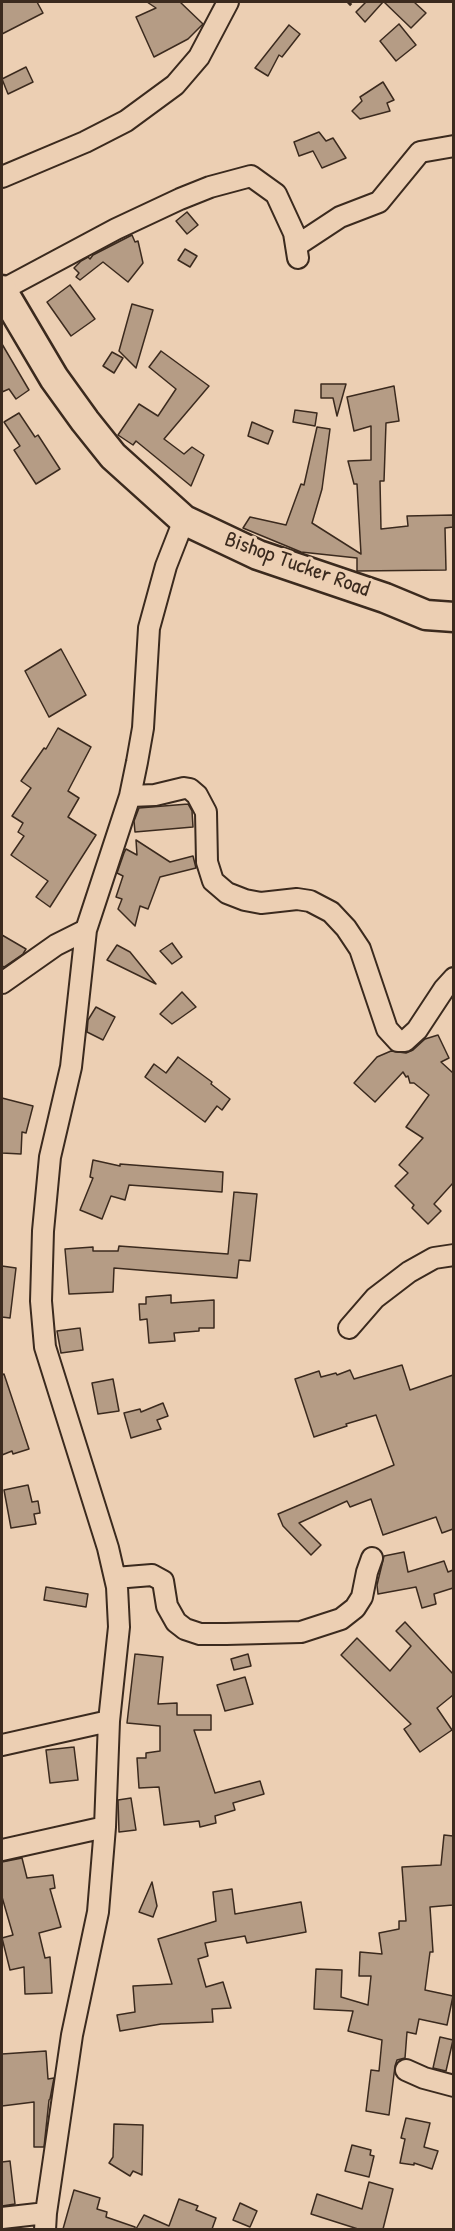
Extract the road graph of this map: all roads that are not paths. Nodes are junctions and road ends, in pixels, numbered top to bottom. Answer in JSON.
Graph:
{"nodes":[{"id":1,"x":228,"y":2,"type":"edge"},
{"id":2,"x":453,"y":146,"type":"edge"},
{"id":3,"x":2,"y":177,"type":"edge"},
{"id":4,"x":2,"y":290,"type":"edge"},
{"id":5,"x":184,"y":520,"type":"junction"},
{"id":6,"x":453,"y":617,"type":"edge"},
{"id":7,"x":130,"y":796,"type":"junction"},
{"id":8,"x":86,"y":930,"type":"junction"},
{"id":9,"x":4,"y":978,"type":"edge"},
{"id":10,"x":453,"y":978,"type":"edge"},
{"id":11,"x":453,"y":1255,"type":"edge"},
{"id":12,"x":349,"y":1328,"type":"dead end"},
{"id":13,"x":372,"y":1558,"type":"dead end"},
{"id":14,"x":115,"y":1578,"type":"junction"},
{"id":15,"x":109,"y":1721,"type":"junction"},
{"id":16,"x":2,"y":1745,"type":"edge"},
{"id":17,"x":105,"y":1827,"type":"junction"},
{"id":18,"x":2,"y":1850,"type":"edge"},
{"id":19,"x":406,"y":2070,"type":"dead end"},
{"id":20,"x":453,"y":2086,"type":"edge"},
{"id":21,"x":2,"y":2218,"type":"edge"},
{"id":22,"x":45,"y":2221,"type":"edge"}],
"edges":[{"from":1,"to":3,"type":"street"},
{"from":2,"to":4,"type":"street"},
{"from":4,"to":5,"type":"main road","name":"Bishop Tucker Road"},
{"from":5,"to":6,"type":"main road","name":"Bishop Tucker Road"},
{"from":5,"to":7,"type":"street"},
{"from":7,"to":8,"type":"street"},
{"from":7,"to":10,"type":"street"},
{"from":8,"to":9,"type":"street"},
{"from":8,"to":14,"type":"street"},
{"from":11,"to":12,"type":"street"},
{"from":13,"to":14,"type":"street"},
{"from":14,"to":15,"type":"street"},
{"from":15,"to":16,"type":"street"},
{"from":15,"to":17,"type":"street"},
{"from":17,"to":18,"type":"street"},
{"from":17,"to":22,"type":"street"},
{"from":19,"to":20,"type":"street"},
{"from":21,"to":22,"type":"street"}]}
